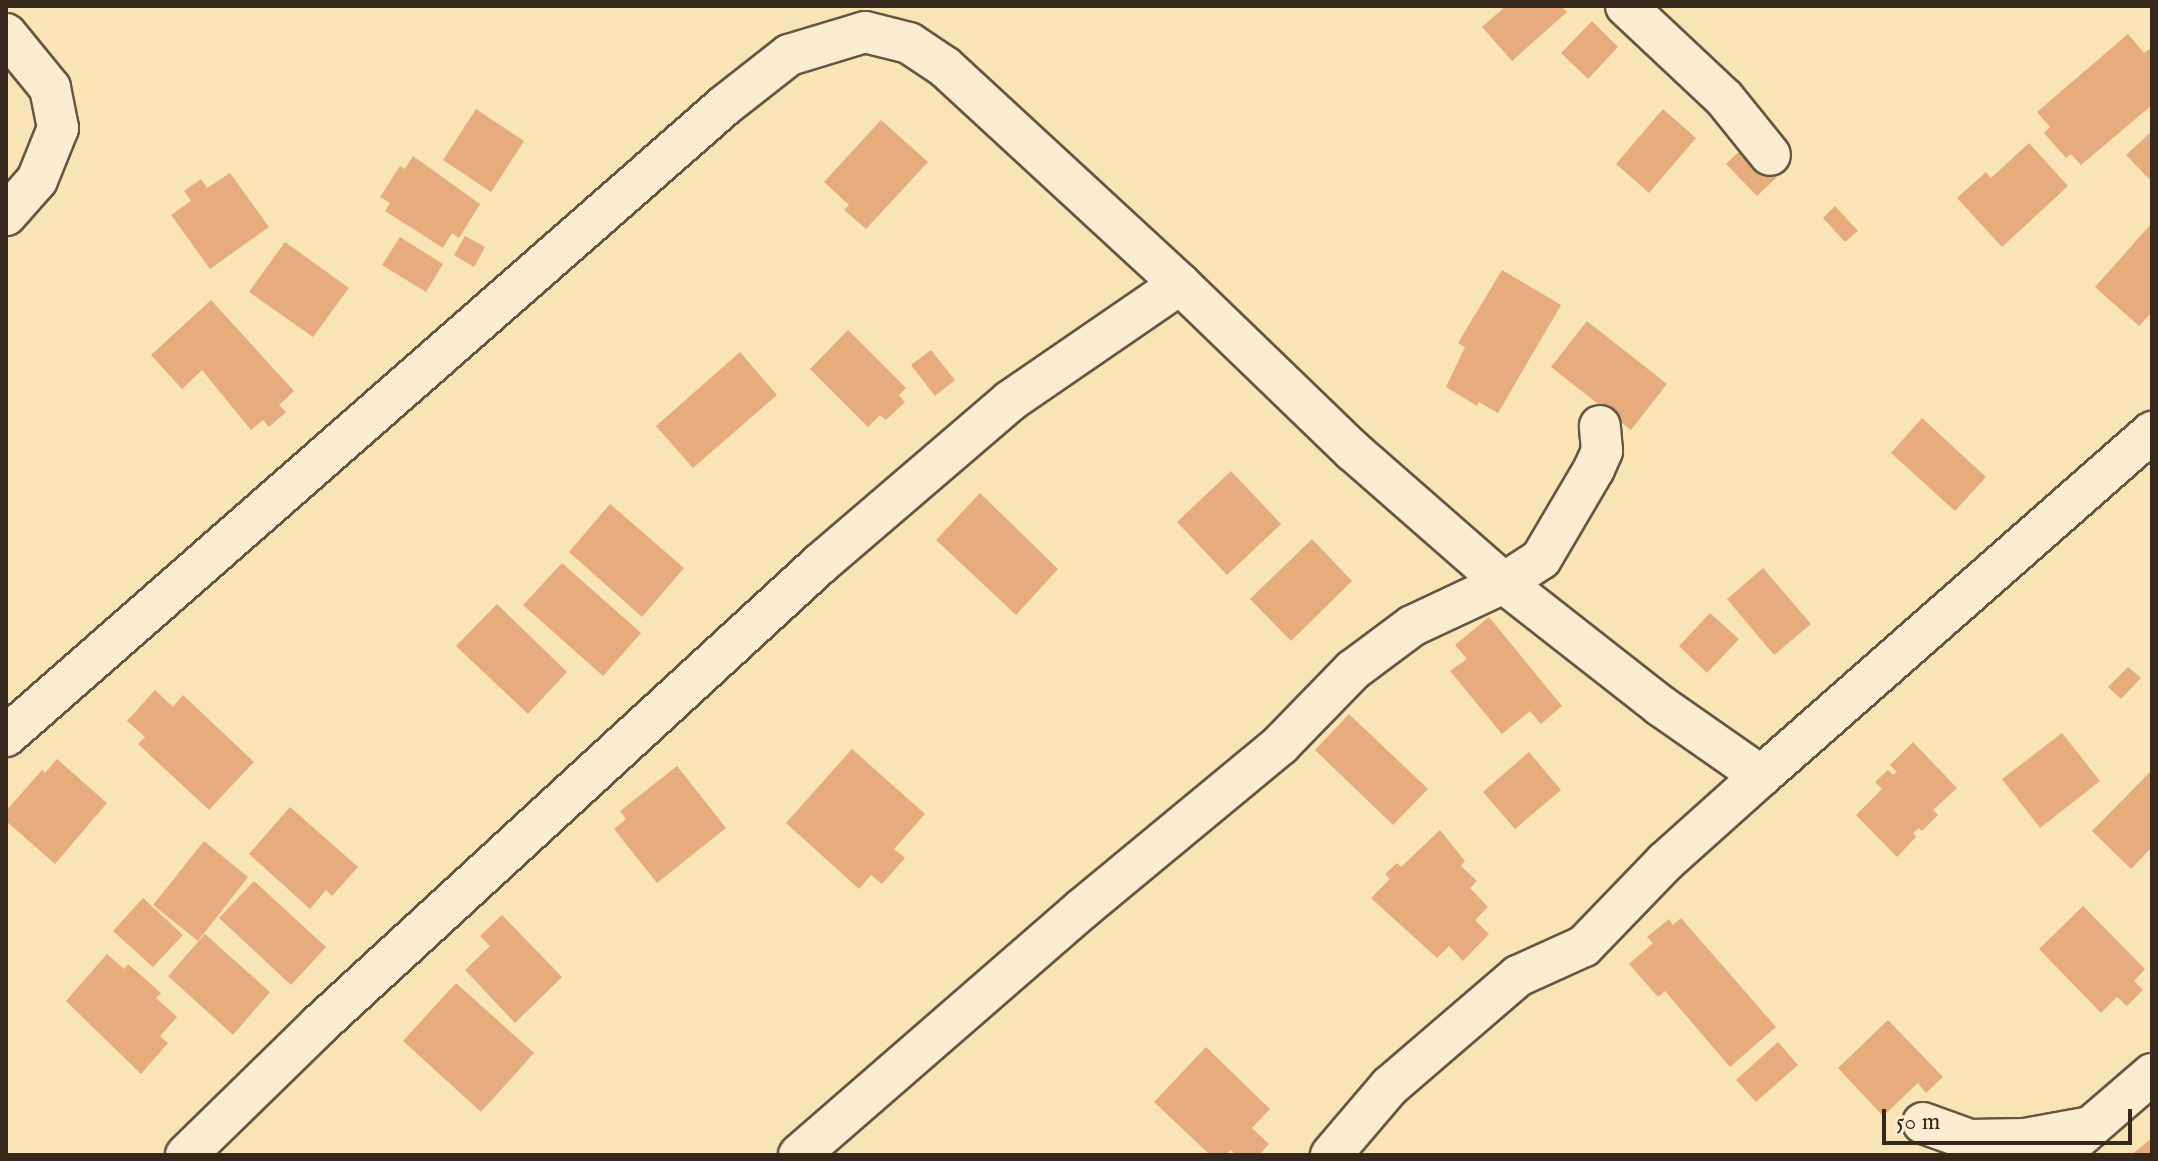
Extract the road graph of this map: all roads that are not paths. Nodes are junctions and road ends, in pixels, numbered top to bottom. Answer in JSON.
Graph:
{"nodes":[{"id":1,"x":1626,"y":6,"type":"edge"},
{"id":2,"x":6,"y":34,"type":"edge"},
{"id":3,"x":1770,"y":155,"type":"dead end"},
{"id":4,"x":6,"y":215,"type":"edge"},
{"id":5,"x":1180,"y":284,"type":"junction"},
{"id":6,"x":1600,"y":426,"type":"dead end"},
{"id":7,"x":2152,"y":432,"type":"edge"},
{"id":8,"x":1504,"y":583,"type":"junction"},
{"id":9,"x":6,"y":736,"type":"edge"},
{"id":10,"x":1761,"y":776,"type":"junction"},
{"id":11,"x":2152,"y":1074,"type":"edge"},
{"id":12,"x":1923,"y":1123,"type":"dead end"},
{"id":13,"x":2091,"y":1127,"type":"junction"},
{"id":14,"x":186,"y":1155,"type":"edge"},
{"id":15,"x":799,"y":1155,"type":"edge"},
{"id":16,"x":1331,"y":1155,"type":"edge"},
{"id":17,"x":2059,"y":1155,"type":"edge"}],
"edges":[{"from":1,"to":3,"type":"street"},
{"from":2,"to":4,"type":"street"},
{"from":5,"to":8,"type":"street"},
{"from":5,"to":9,"type":"street"},
{"from":5,"to":14,"type":"street"},
{"from":6,"to":8,"type":"street"},
{"from":7,"to":10,"type":"street"},
{"from":8,"to":10,"type":"street"},
{"from":8,"to":15,"type":"street"},
{"from":10,"to":16,"type":"street"},
{"from":11,"to":13,"type":"street"},
{"from":12,"to":13,"type":"street"},
{"from":13,"to":17,"type":"street"}]}
